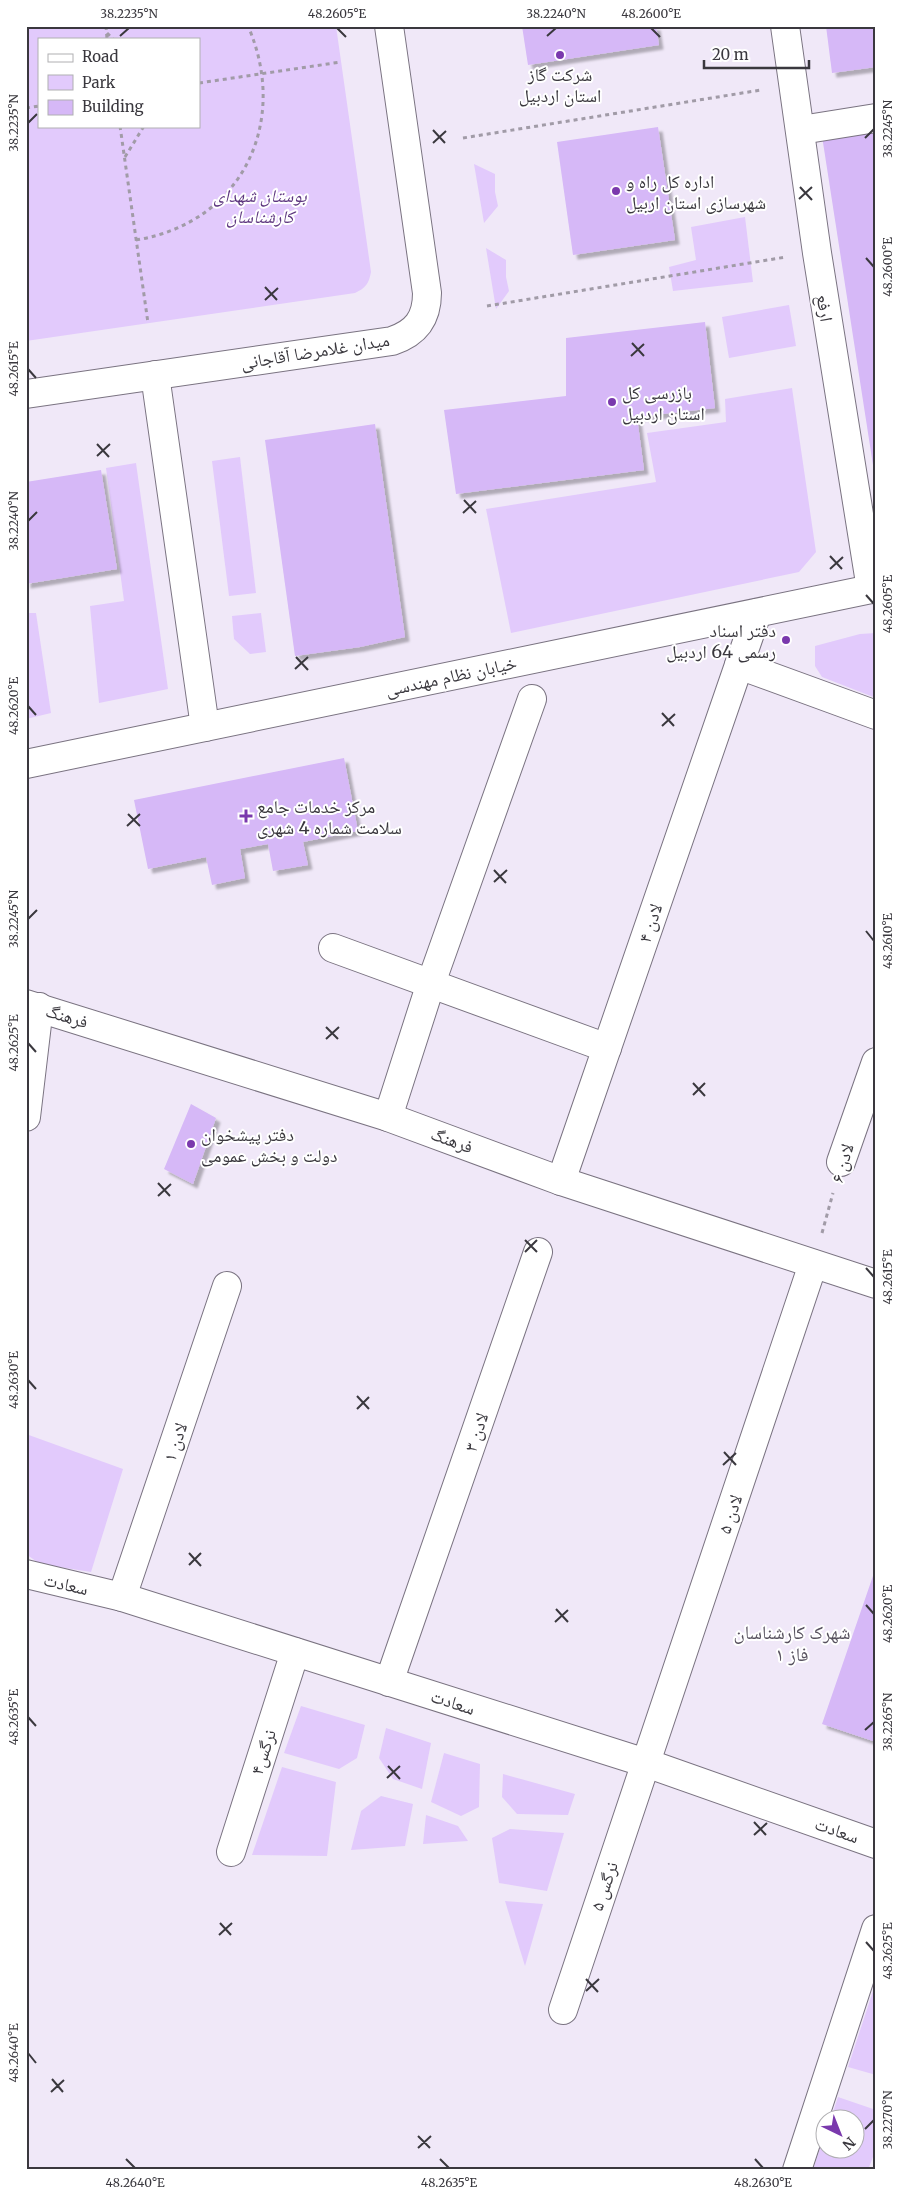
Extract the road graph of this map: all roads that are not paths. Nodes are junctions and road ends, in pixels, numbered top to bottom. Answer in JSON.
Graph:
{"nodes":[{"id":1,"x":389,"y":26,"type":"edge"},
{"id":2,"x":785,"y":26,"type":"edge"},
{"id":3,"x":876,"y":118,"type":"edge"},
{"id":4,"x":800,"y":130,"type":"junction"},
{"id":5,"x":155,"y":375,"type":"junction"},
{"id":6,"x":26,"y":394,"type":"edge"},
{"id":7,"x":873,"y":588,"type":"edge"},
{"id":8,"x":756,"y":613,"type":"junction"},
{"id":9,"x":739,"y":665,"type":"junction"},
{"id":10,"x":532,"y":699,"type":"dead end"},
{"id":11,"x":876,"y":715,"type":"edge"},
{"id":12,"x":205,"y":727,"type":"junction"},
{"id":13,"x":26,"y":764,"type":"edge"},
{"id":14,"x":332,"y":948,"type":"dead end"},
{"id":15,"x":431,"y":983,"type":"junction"},
{"id":16,"x":32,"y":1006,"type":"edge"},
{"id":17,"x":607,"y":1048,"type":"junction"},
{"id":18,"x":876,"y":1062,"type":"edge"},
{"id":19,"x":26,"y":1117,"type":"edge"},
{"id":20,"x":388,"y":1117,"type":"junction"},
{"id":21,"x":842,"y":1162,"type":"road end"},
{"id":22,"x":561,"y":1181,"type":"junction"},
{"id":23,"x":538,"y":1252,"type":"dead end"},
{"id":24,"x":813,"y":1264,"type":"junction"},
{"id":25,"x":876,"y":1284,"type":"edge"},
{"id":26,"x":227,"y":1286,"type":"dead end"},
{"id":27,"x":26,"y":1574,"type":"edge"},
{"id":28,"x":122,"y":1597,"type":"junction"},
{"id":29,"x":294,"y":1652,"type":"junction"},
{"id":30,"x":389,"y":1682,"type":"junction"},
{"id":31,"x":646,"y":1763,"type":"junction"},
{"id":32,"x":876,"y":1844,"type":"edge"},
{"id":33,"x":231,"y":1852,"type":"dead end"},
{"id":34,"x":876,"y":1929,"type":"edge"},
{"id":35,"x":563,"y":2010,"type":"dead end"},
{"id":36,"x":797,"y":2170,"type":"edge"}],
"edges":[{"from":1,"to":5,"type":"street","name":"میدان غلامرضا آقاجانی"},
{"from":2,"to":4,"type":"street","name":"ارفع"},
{"from":3,"to":4,"type":"street"},
{"from":4,"to":7,"type":"street","name":"ارفع"},
{"from":5,"to":6,"type":"street","name":"میدان غلامرضا آقاجانی"},
{"from":5,"to":12,"type":"street"},
{"from":7,"to":8,"type":"street","name":"خیابان نظام مهندسی"},
{"from":8,"to":9,"type":"street","name":"لادن ۴"},
{"from":8,"to":12,"type":"street","name":"خیابان نظام مهندسی"},
{"from":9,"to":11,"type":"street"},
{"from":9,"to":17,"type":"street","name":"لادن ۴"},
{"from":10,"to":15,"type":"street"},
{"from":12,"to":13,"type":"street","name":"خیابان نظام مهندسی"},
{"from":14,"to":15,"type":"street"},
{"from":15,"to":17,"type":"street"},
{"from":15,"to":20,"type":"street"},
{"from":16,"to":19,"type":"street"},
{"from":16,"to":20,"type":"street","name":"فرهنگ"},
{"from":17,"to":22,"type":"street","name":"لادن ۴"},
{"from":18,"to":21,"type":"street","name":"لادن ۶"},
{"from":20,"to":22,"type":"street","name":"فرهنگ"},
{"from":22,"to":24,"type":"street","name":"فرهنگ"},
{"from":23,"to":30,"type":"street","name":"لادن ۳"},
{"from":24,"to":25,"type":"street","name":"فرهنگ"},
{"from":24,"to":31,"type":"street","name":"لادن ۵"},
{"from":26,"to":28,"type":"street","name":"لادن ۱"},
{"from":27,"to":28,"type":"street","name":"سعادت"},
{"from":28,"to":29,"type":"street","name":"سعادت"},
{"from":29,"to":30,"type":"street","name":"سعادت"},
{"from":29,"to":33,"type":"street","name":"نرگس۴"},
{"from":30,"to":31,"type":"street","name":"سعادت"},
{"from":31,"to":32,"type":"street","name":"سعادت"},
{"from":31,"to":35,"type":"street","name":"نرگس ۵"},
{"from":34,"to":36,"type":"street"}]}
